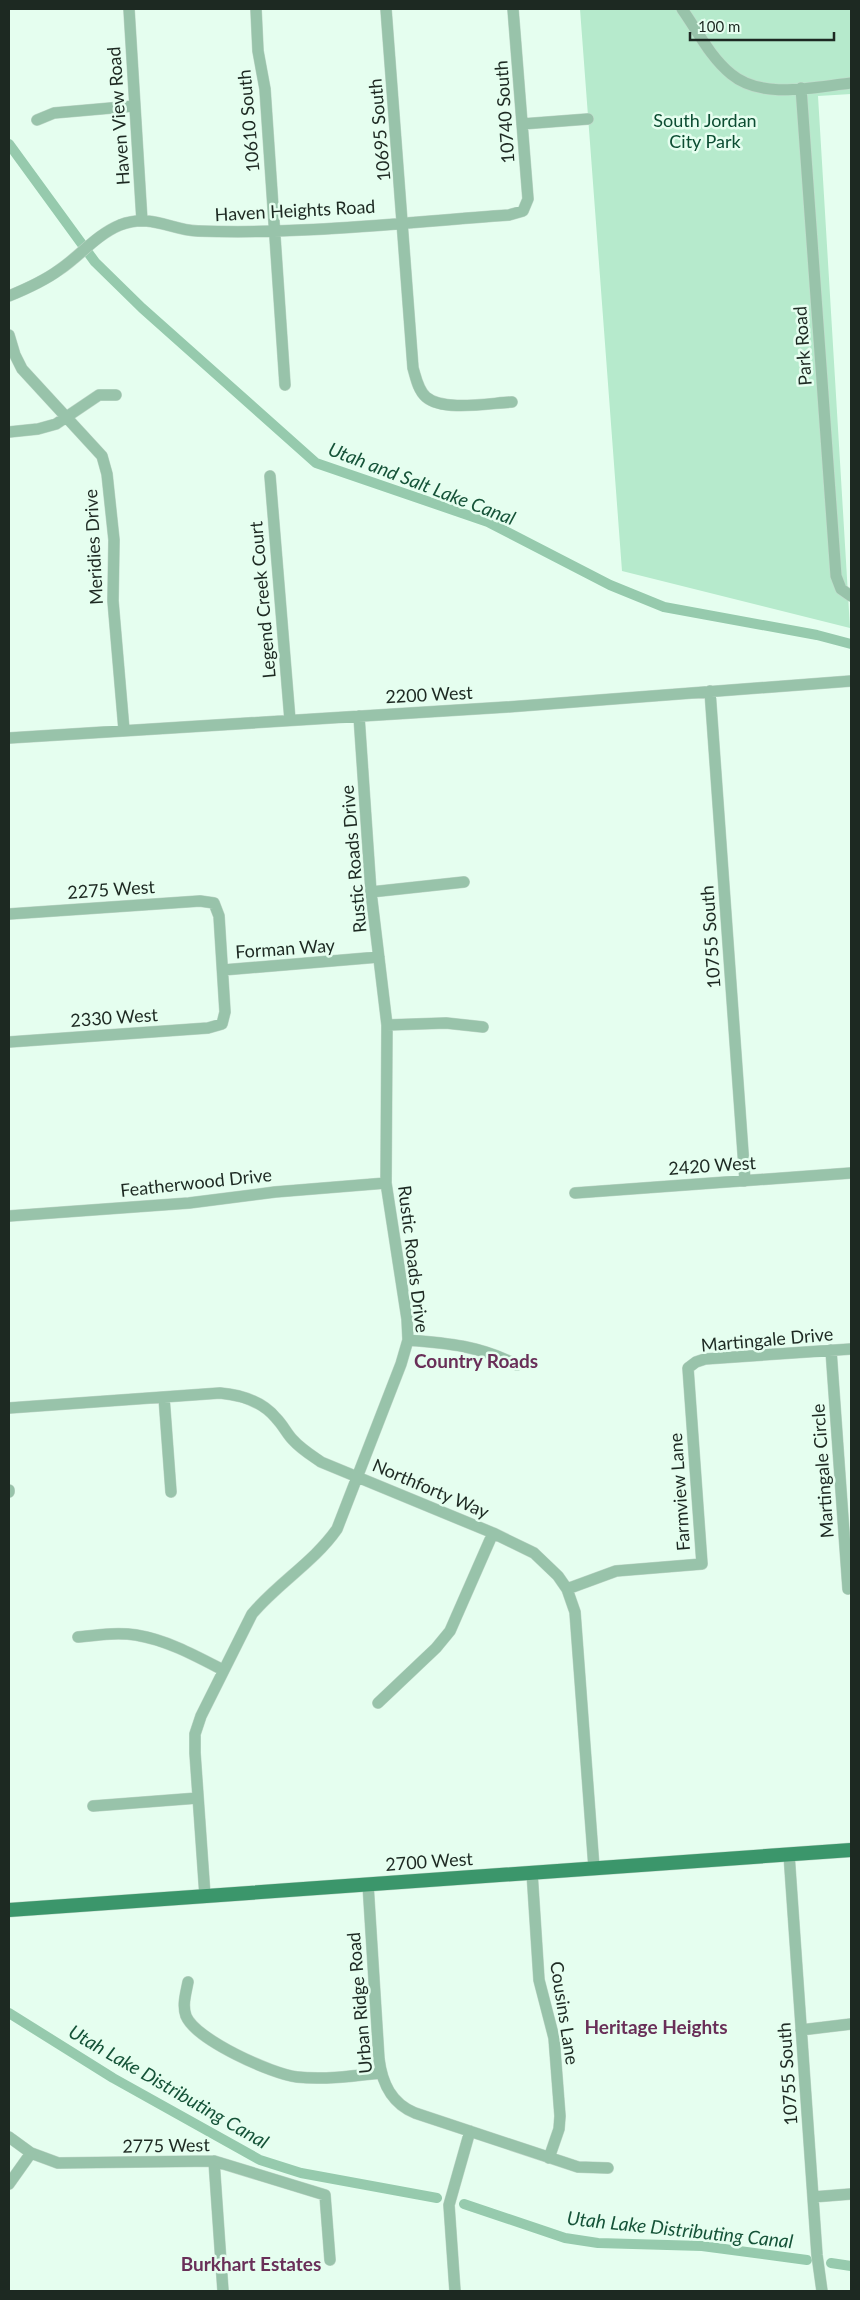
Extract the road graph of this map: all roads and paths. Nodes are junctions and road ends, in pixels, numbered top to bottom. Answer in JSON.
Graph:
{"nodes":[{"id":1,"x":129,"y":9,"type":"edge"},
{"id":2,"x":256,"y":9,"type":"edge"},
{"id":3,"x":386,"y":9,"type":"edge"},
{"id":4,"x":513,"y":9,"type":"edge"},
{"id":5,"x":682,"y":9,"type":"edge"},
{"id":6,"x":851,"y":84,"type":"edge"},
{"id":7,"x":801,"y":88,"type":"junction"},
{"id":8,"x":134,"y":106,"type":"junction"},
{"id":9,"x":588,"y":119,"type":"dead end"},
{"id":10,"x":37,"y":120,"type":"dead end"},
{"id":11,"x":522,"y":124,"type":"junction"},
{"id":12,"x":523,"y":211,"type":"joint"},
{"id":13,"x":142,"y":221,"type":"junction"},
{"id":14,"x":404,"y":222,"type":"junction"},
{"id":15,"x":275,"y":231,"type":"junction"},
{"id":16,"x":9,"y":296,"type":"edge"},
{"id":17,"x":9,"y":335,"type":"edge"},
{"id":18,"x":286,"y":385,"type":"dead end"},
{"id":19,"x":116,"y":395,"type":"dead end"},
{"id":20,"x":512,"y":402,"type":"dead end"},
{"id":21,"x":68,"y":417,"type":"junction"},
{"id":22,"x":9,"y":432,"type":"edge"},
{"id":23,"x":270,"y":476,"type":"dead end"},
{"id":24,"x":851,"y":596,"type":"edge"},
{"id":25,"x":851,"y":681,"type":"edge"},
{"id":26,"x":710,"y":691,"type":"junction"},
{"id":27,"x":359,"y":716,"type":"junction"},
{"id":28,"x":290,"y":720,"type":"junction"},
{"id":29,"x":124,"y":730,"type":"junction"},
{"id":30,"x":9,"y":738,"type":"edge"},
{"id":31,"x":464,"y":882,"type":"dead end"},
{"id":32,"x":371,"y":892,"type":"junction"},
{"id":33,"x":9,"y":914,"type":"edge"},
{"id":34,"x":379,"y":957,"type":"junction"},
{"id":35,"x":223,"y":970,"type":"junction"},
{"id":36,"x":387,"y":1025,"type":"junction"},
{"id":37,"x":484,"y":1027,"type":"dead end"},
{"id":38,"x":9,"y":1042,"type":"edge"},
{"id":39,"x":851,"y":1173,"type":"edge"},
{"id":40,"x":744,"y":1181,"type":"junction"},
{"id":41,"x":386,"y":1184,"type":"junction"},
{"id":42,"x":575,"y":1192,"type":"dead end"},
{"id":43,"x":9,"y":1216,"type":"edge"},
{"id":44,"x":408,"y":1340,"type":"junction"},
{"id":45,"x":851,"y":1348,"type":"edge"},
{"id":46,"x":831,"y":1350,"type":"junction"},
{"id":47,"x":516,"y":1365,"type":"dead end"},
{"id":48,"x":688,"y":1368,"type":"joint"},
{"id":49,"x":164,"y":1397,"type":"junction"},
{"id":50,"x":9,"y":1408,"type":"edge"},
{"id":51,"x":358,"y":1477,"type":"junction"},
{"id":52,"x":171,"y":1492,"type":"dead end"},
{"id":53,"x":493,"y":1533,"type":"junction"},
{"id":54,"x":567,"y":1589,"type":"junction"},
{"id":55,"x":848,"y":1589,"type":"dead end"},
{"id":56,"x":78,"y":1637,"type":"dead end"},
{"id":57,"x":222,"y":1670,"type":"junction"},
{"id":58,"x":378,"y":1703,"type":"dead end"},
{"id":59,"x":198,"y":1798,"type":"junction"},
{"id":60,"x":93,"y":1806,"type":"dead end"},
{"id":61,"x":851,"y":1850,"type":"edge"},
{"id":62,"x":789,"y":1854,"type":"junction"},
{"id":63,"x":594,"y":1868,"type":"junction"},
{"id":64,"x":532,"y":1872,"type":"junction"},
{"id":65,"x":368,"y":1884,"type":"junction"},
{"id":66,"x":205,"y":1896,"type":"junction"},
{"id":67,"x":9,"y":1910,"type":"edge"},
{"id":68,"x":188,"y":1982,"type":"dead end"},
{"id":69,"x":851,"y":2024,"type":"edge"},
{"id":70,"x":801,"y":2030,"type":"junction"},
{"id":71,"x":381,"y":2073,"type":"junction"},
{"id":72,"x":470,"y":2131,"type":"junction"},
{"id":73,"x":9,"y":2137,"type":"edge"},
{"id":74,"x":31,"y":2153,"type":"junction"},
{"id":75,"x":549,"y":2158,"type":"junction"},
{"id":76,"x":214,"y":2161,"type":"junction"},
{"id":77,"x":608,"y":2168,"type":"dead end"},
{"id":78,"x":9,"y":2184,"type":"edge"},
{"id":79,"x":851,"y":2194,"type":"edge"},
{"id":80,"x":813,"y":2197,"type":"junction"},
{"id":81,"x":330,"y":2260,"type":"dead end"},
{"id":82,"x":223,"y":2291,"type":"edge"},
{"id":83,"x":455,"y":2291,"type":"edge"},
{"id":84,"x":822,"y":2291,"type":"edge"}],
"edges":[{"from":1,"to":8,"type":"street","name":"Haven View Road"},
{"from":2,"to":15,"type":"street","name":"10610 South"},
{"from":3,"to":14,"type":"street","name":"10695 South"},
{"from":4,"to":11,"type":"street","name":"10740 South"},
{"from":5,"to":7,"type":"street"},
{"from":6,"to":7,"type":"street"},
{"from":7,"to":24,"type":"street","name":"Park Road"},
{"from":8,"to":10,"type":"street"},
{"from":8,"to":13,"type":"street","name":"Haven View Road"},
{"from":9,"to":11,"type":"street"},
{"from":11,"to":12,"type":"street","name":"10740 South"},
{"from":12,"to":14,"type":"street","name":"Haven Heights Road"},
{"from":13,"to":15,"type":"street","name":"Haven Heights Road"},
{"from":13,"to":16,"type":"street","name":"Haven Heights Road"},
{"from":14,"to":15,"type":"street","name":"Haven Heights Road"},
{"from":14,"to":20,"type":"street","name":"10695 South"},
{"from":15,"to":18,"type":"street","name":"10610 South"},
{"from":17,"to":21,"type":"street","name":"Meridies Drive"},
{"from":19,"to":21,"type":"street"},
{"from":21,"to":22,"type":"street"},
{"from":21,"to":29,"type":"street","name":"Meridies Drive"},
{"from":23,"to":28,"type":"street","name":"Legend Creek Court"},
{"from":25,"to":26,"type":"street","name":"2200 West"},
{"from":26,"to":27,"type":"street","name":"2200 West"},
{"from":26,"to":40,"type":"street","name":"10755 South"},
{"from":27,"to":28,"type":"street","name":"2200 West"},
{"from":27,"to":32,"type":"street","name":"Rustic Roads Drive"},
{"from":28,"to":29,"type":"street","name":"2200 West"},
{"from":29,"to":30,"type":"street","name":"2200 West"},
{"from":31,"to":32,"type":"street"},
{"from":32,"to":34,"type":"street","name":"Rustic Roads Drive"},
{"from":33,"to":35,"type":"street","name":"2275 West"},
{"from":34,"to":35,"type":"street","name":"Forman Way"},
{"from":34,"to":36,"type":"street","name":"Rustic Roads Drive"},
{"from":35,"to":38,"type":"street","name":"2330 West"},
{"from":36,"to":37,"type":"street"},
{"from":36,"to":41,"type":"street","name":"Rustic Roads Drive"},
{"from":39,"to":40,"type":"street","name":"2420 West"},
{"from":40,"to":42,"type":"street","name":"2420 West"},
{"from":41,"to":43,"type":"street","name":"Featherwood Drive"},
{"from":41,"to":44,"type":"street","name":"Rustic Roads Drive"},
{"from":44,"to":47,"type":"street"},
{"from":44,"to":51,"type":"street","name":"Rustic Roads Drive"},
{"from":45,"to":46,"type":"street","name":"Martingale Drive"},
{"from":46,"to":48,"type":"street","name":"Martingale Drive"},
{"from":46,"to":55,"type":"street","name":"Martingale Circle"},
{"from":48,"to":54,"type":"street","name":"Farmview Lane"},
{"from":49,"to":50,"type":"street","name":"Northforty Way"},
{"from":49,"to":51,"type":"street","name":"Northforty Way"},
{"from":49,"to":52,"type":"street"},
{"from":51,"to":53,"type":"street","name":"Northforty Way"},
{"from":51,"to":57,"type":"street","name":"Rustic Roads Drive"},
{"from":53,"to":54,"type":"street","name":"Northforty Way"},
{"from":53,"to":58,"type":"street"},
{"from":54,"to":63,"type":"street","name":"Northforty Way"},
{"from":56,"to":57,"type":"street"},
{"from":57,"to":59,"type":"street","name":"Rustic Roads Drive"},
{"from":59,"to":60,"type":"street"},
{"from":59,"to":66,"type":"street","name":"Rustic Roads Drive"},
{"from":61,"to":62,"type":"main road","name":"2700 West"},
{"from":62,"to":63,"type":"main road","name":"2700 West"},
{"from":62,"to":70,"type":"street","name":"10755 South"},
{"from":63,"to":64,"type":"main road","name":"2700 West"},
{"from":64,"to":65,"type":"main road","name":"2700 West"},
{"from":64,"to":75,"type":"street","name":"Cousins Lane"},
{"from":65,"to":66,"type":"main road","name":"2700 West"},
{"from":65,"to":71,"type":"street","name":"Urban Ridge Road"},
{"from":66,"to":67,"type":"main road","name":"2700 West"},
{"from":68,"to":71,"type":"street"},
{"from":69,"to":70,"type":"street"},
{"from":70,"to":80,"type":"street","name":"10755 South"},
{"from":71,"to":72,"type":"street","name":"Urban Ridge Road"},
{"from":72,"to":75,"type":"street","name":"Urban Ridge Road"},
{"from":72,"to":83,"type":"street"},
{"from":73,"to":74,"type":"street","name":"2775 West"},
{"from":74,"to":76,"type":"street","name":"2775 West"},
{"from":74,"to":78,"type":"street"},
{"from":75,"to":77,"type":"street","name":"Urban Ridge Road"},
{"from":76,"to":81,"type":"street","name":"2775 West"},
{"from":76,"to":82,"type":"street"},
{"from":79,"to":80,"type":"street"},
{"from":80,"to":84,"type":"street","name":"10755 South"}]}
